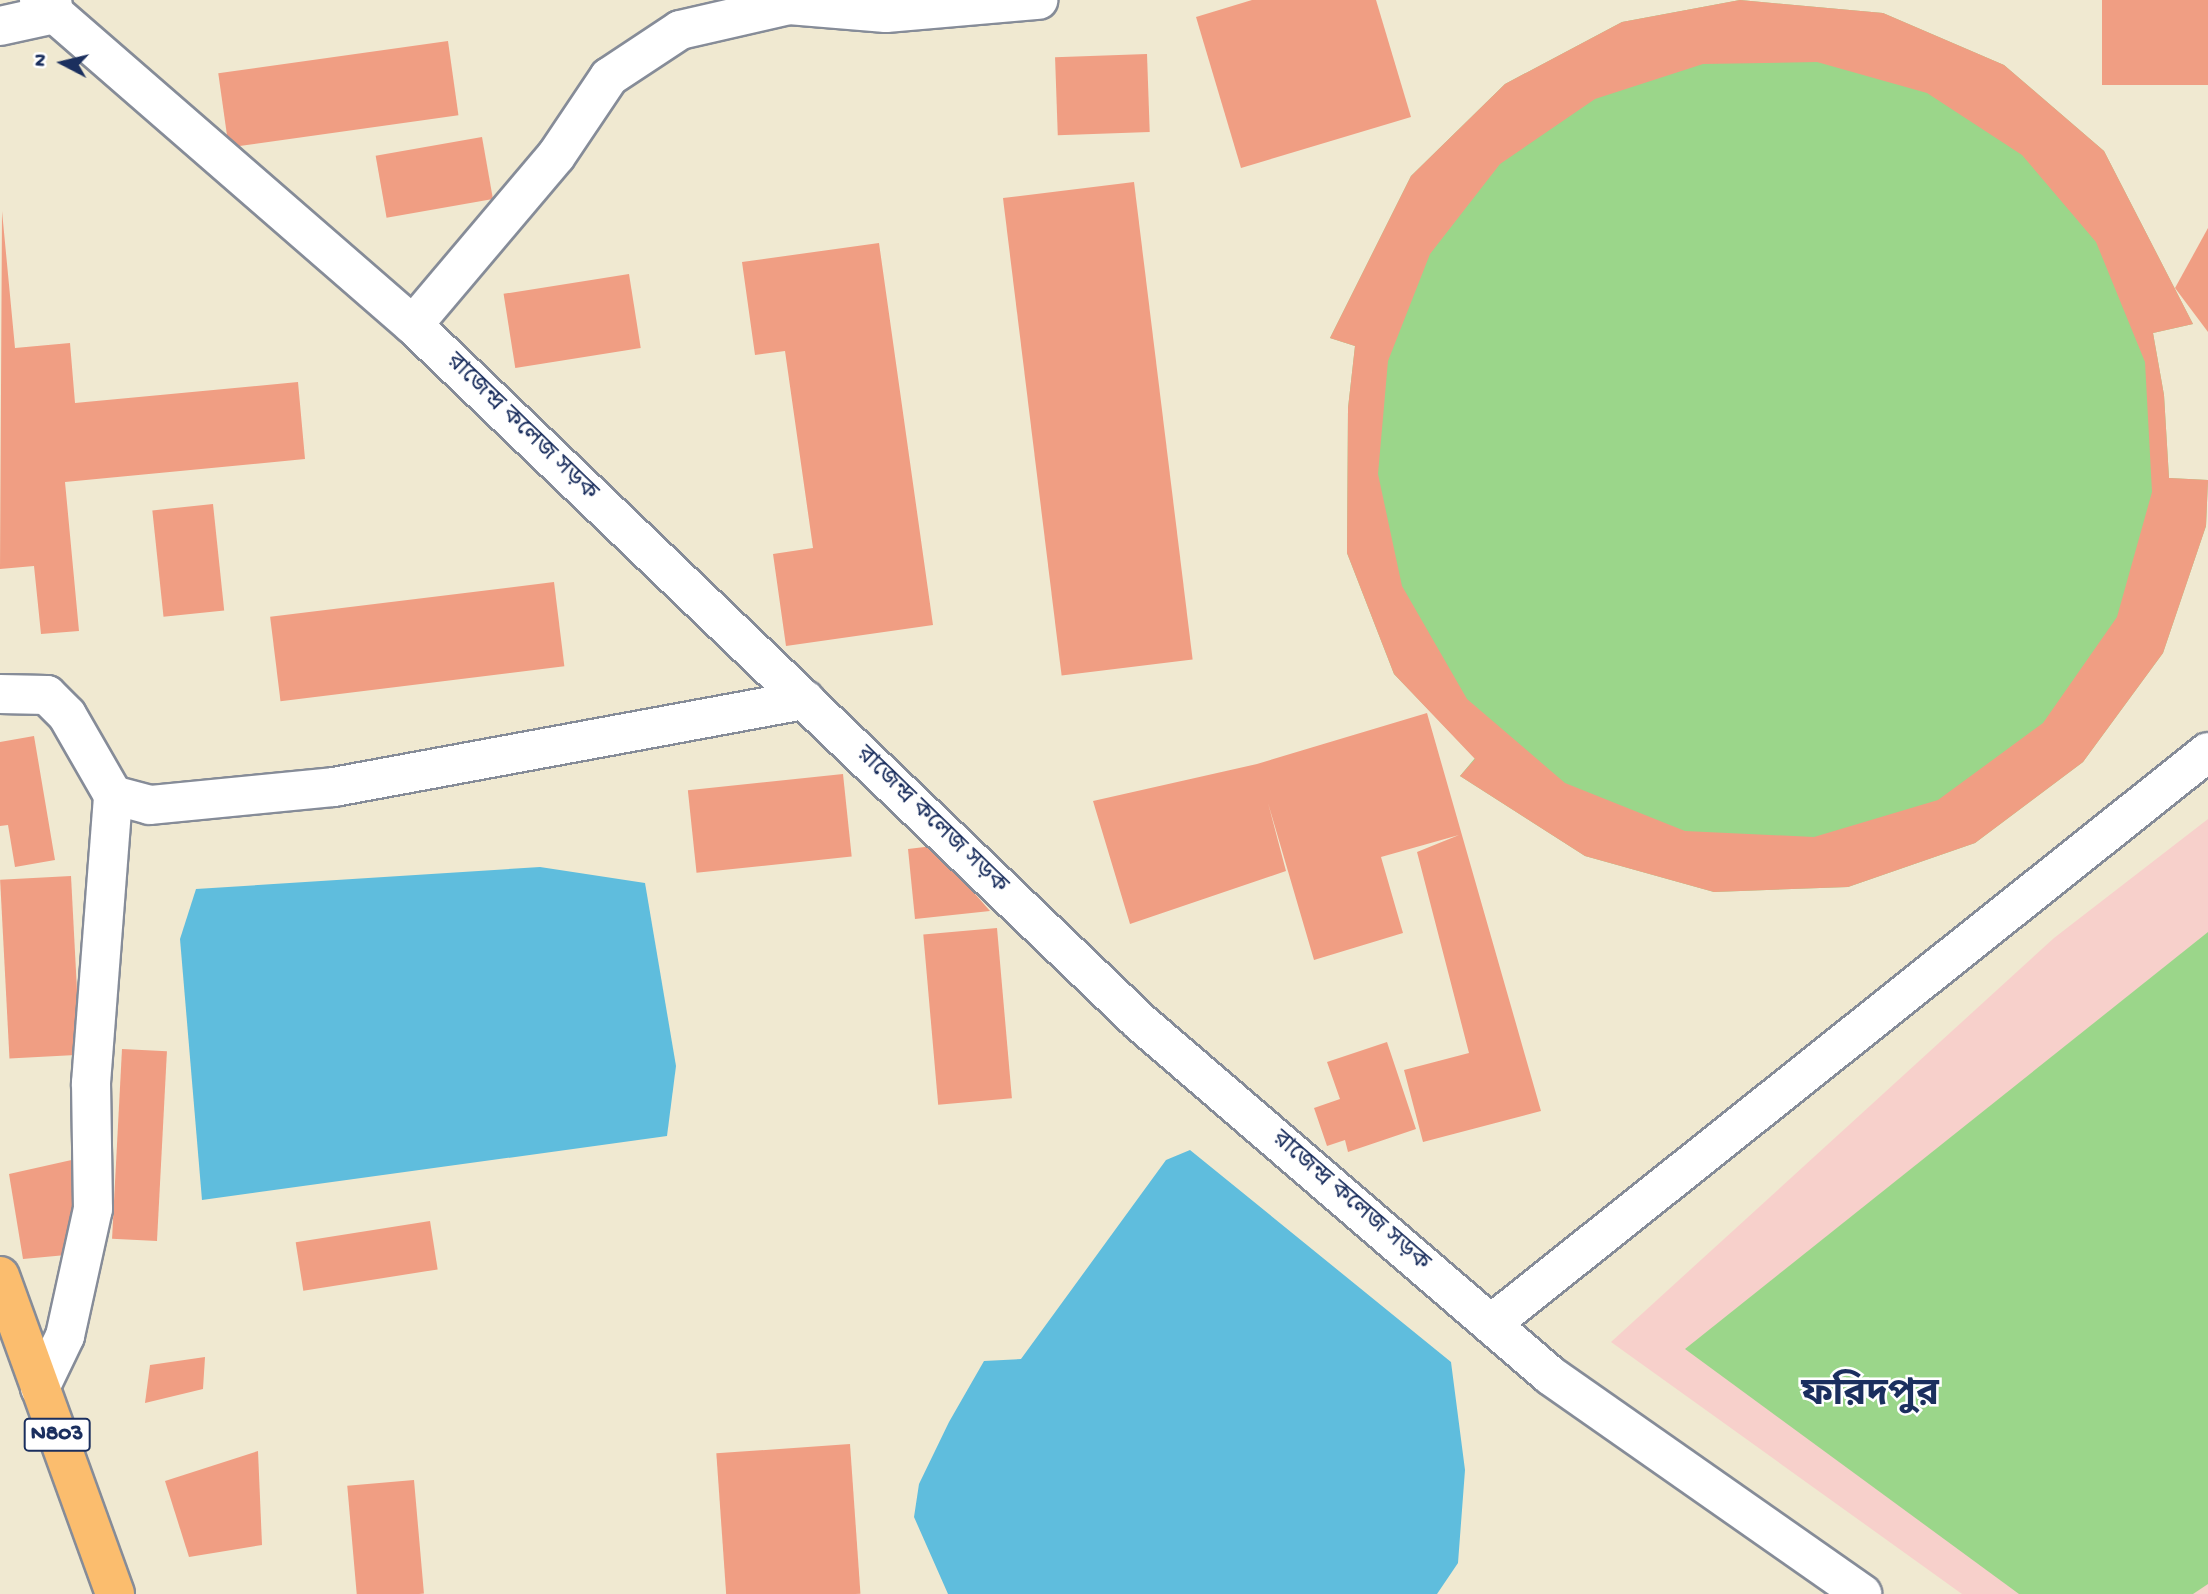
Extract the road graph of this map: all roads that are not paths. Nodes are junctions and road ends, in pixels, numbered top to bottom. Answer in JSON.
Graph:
{"nodes":[{"id":1,"x":1038,"y":0,"type":"edge"},
{"id":2,"x":48,"y":5,"type":"edge"},
{"id":3,"x":0,"y":26,"type":"edge"},
{"id":4,"x":413,"y":325,"type":"junction"},
{"id":5,"x":0,"y":694,"type":"edge"},
{"id":6,"x":805,"y":701,"type":"junction"},
{"id":7,"x":2208,"y":752,"type":"edge"},
{"id":8,"x":113,"y":795,"type":"junction"},
{"id":9,"x":0,"y":1276,"type":"edge"},
{"id":10,"x":1491,"y":1324,"type":"junction"},
{"id":11,"x":40,"y":1388,"type":"junction"},
{"id":12,"x":115,"y":1594,"type":"edge"},
{"id":13,"x":1861,"y":1594,"type":"edge"}],
"edges":[{"from":1,"to":4,"type":"street"},
{"from":2,"to":3,"type":"street"},
{"from":2,"to":4,"type":"street","name":"রাজেন্দ্র কলেজ সড়ক"},
{"from":4,"to":6,"type":"street","name":"রাজেন্দ্র কলেজ সড়ক"},
{"from":5,"to":8,"type":"street"},
{"from":6,"to":8,"type":"street"},
{"from":6,"to":10,"type":"street","name":"রাজেন্দ্র কলেজ সড়ক"},
{"from":7,"to":10,"type":"street"},
{"from":8,"to":11,"type":"street"},
{"from":9,"to":11,"type":"highway","number":"N803"},
{"from":10,"to":13,"type":"street","name":"রাজেন্দ্র কলেজ সড়ক"},
{"from":11,"to":12,"type":"highway","number":"N803"}]}
